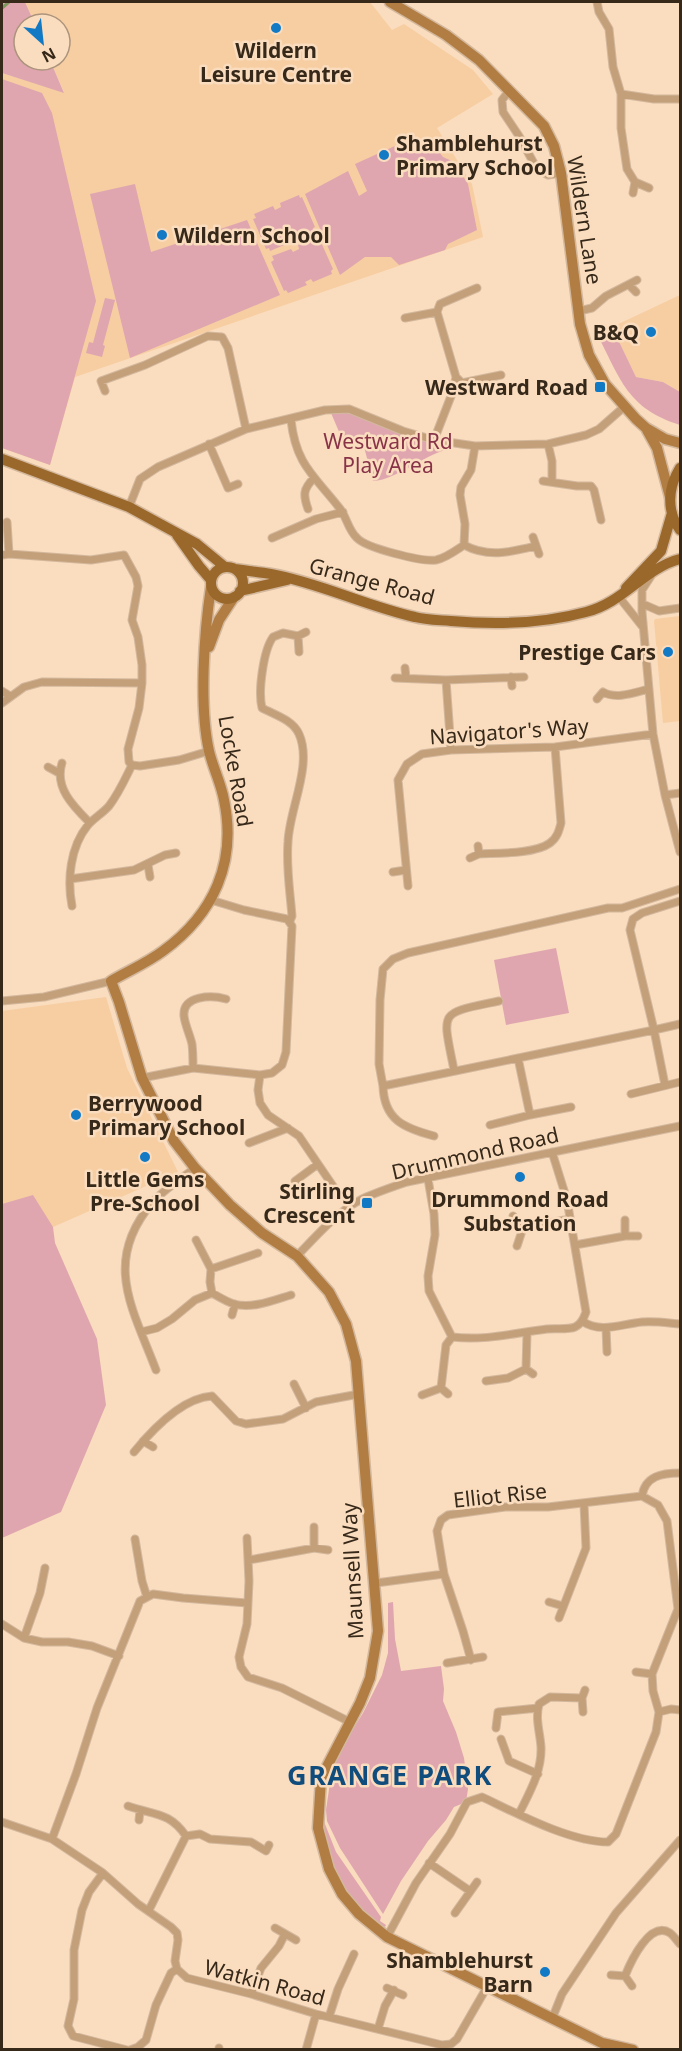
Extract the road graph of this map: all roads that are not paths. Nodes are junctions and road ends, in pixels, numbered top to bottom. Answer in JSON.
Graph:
{"nodes":[{"id":1,"x":390,"y":2,"type":"edge"},
{"id":2,"x":597,"y":2,"type":"edge"},
{"id":3,"x":509,"y":91,"type":"junction"},
{"id":4,"x":621,"y":94,"type":"junction"},
{"id":5,"x":681,"y":99,"type":"edge"},
{"id":6,"x":561,"y":173,"type":"junction"},
{"id":7,"x":635,"y":182,"type":"junction"},
{"id":8,"x":649,"y":188,"type":"dead end"},
{"id":9,"x":633,"y":193,"type":"dead end"},
{"id":10,"x":637,"y":280,"type":"dead end"},
{"id":11,"x":629,"y":285,"type":"junction"},
{"id":12,"x":477,"y":288,"type":"dead end"},
{"id":13,"x":636,"y":292,"type":"dead end"},
{"id":14,"x":579,"y":311,"type":"junction"},
{"id":15,"x":437,"y":312,"type":"junction"},
{"id":16,"x":405,"y":318,"type":"dead end"},
{"id":17,"x":501,"y":375,"type":"dead end"},
{"id":18,"x":456,"y":377,"type":"junction"},
{"id":19,"x":105,"y":391,"type":"dead end"},
{"id":20,"x":624,"y":408,"type":"junction"},
{"id":21,"x":291,"y":420,"type":"junction"},
{"id":22,"x":646,"y":428,"type":"junction"},
{"id":23,"x":246,"y":429,"type":"junction"},
{"id":24,"x":434,"y":440,"type":"junction"},
{"id":25,"x":681,"y":442,"type":"edge"},
{"id":26,"x":209,"y":444,"type":"junction"},
{"id":27,"x":548,"y":444,"type":"junction"},
{"id":28,"x":475,"y":446,"type":"junction"},
{"id":29,"x":2,"y":459,"type":"edge"},
{"id":30,"x":681,"y":468,"type":"edge"},
{"id":31,"x":314,"y":478,"type":"junction"},
{"id":32,"x":543,"y":481,"type":"dead end"},
{"id":33,"x":552,"y":481,"type":"junction"},
{"id":34,"x":238,"y":484,"type":"dead end"},
{"id":35,"x":670,"y":497,"type":"junction"},
{"id":36,"x":129,"y":507,"type":"junction"},
{"id":37,"x":308,"y":509,"type":"dead end"},
{"id":38,"x":343,"y":512,"type":"junction"},
{"id":39,"x":672,"y":513,"type":"junction"},
{"id":40,"x":601,"y":520,"type":"dead end"},
{"id":41,"x":7,"y":522,"type":"dead end"},
{"id":42,"x":681,"y":530,"type":"edge"},
{"id":43,"x":175,"y":532,"type":"junction"},
{"id":44,"x":533,"y":537,"type":"dead end"},
{"id":45,"x":272,"y":538,"type":"dead end"},
{"id":46,"x":464,"y":545,"type":"junction"},
{"id":47,"x":536,"y":546,"type":"junction"},
{"id":48,"x":539,"y":554,"type":"dead end"},
{"id":49,"x":5,"y":555,"type":"edge"},
{"id":50,"x":681,"y":559,"type":"edge"},
{"id":51,"x":230,"y":568,"type":"junction"},
{"id":52,"x":656,"y":569,"type":"junction"},
{"id":53,"x":290,"y":579,"type":"junction"},
{"id":54,"x":211,"y":583,"type":"junction"},
{"id":55,"x":237,"y":594,"type":"junction"},
{"id":56,"x":619,"y":597,"type":"junction"},
{"id":57,"x":643,"y":604,"type":"junction"},
{"id":58,"x":681,"y":608,"type":"edge"},
{"id":59,"x":644,"y":631,"type":"junction"},
{"id":60,"x":306,"y":632,"type":"dead end"},
{"id":61,"x":298,"y":636,"type":"junction"},
{"id":62,"x":298,"y":652,"type":"dead end"},
{"id":63,"x":206,"y":656,"type":"junction"},
{"id":64,"x":405,"y":668,"type":"dead end"},
{"id":65,"x":511,"y":677,"type":"junction"},
{"id":66,"x":524,"y":677,"type":"dead end"},
{"id":67,"x":395,"y":678,"type":"dead end"},
{"id":68,"x":406,"y":678,"type":"junction"},
{"id":69,"x":446,"y":680,"type":"junction"},
{"id":70,"x":142,"y":683,"type":"junction"},
{"id":71,"x":600,"y":684,"type":"dead end"},
{"id":72,"x":512,"y":687,"type":"dead end"},
{"id":73,"x":649,"y":689,"type":"junction"},
{"id":74,"x":2,"y":691,"type":"edge"},
{"id":75,"x":603,"y":692,"type":"junction"},
{"id":76,"x":10,"y":696,"type":"junction"},
{"id":77,"x":597,"y":699,"type":"dead end"},
{"id":78,"x":2,"y":703,"type":"edge"},
{"id":79,"x":653,"y":734,"type":"junction"},
{"id":80,"x":555,"y":747,"type":"junction"},
{"id":81,"x":451,"y":750,"type":"junction"},
{"id":82,"x":209,"y":751,"type":"junction"},
{"id":83,"x":62,"y":763,"type":"dead end"},
{"id":84,"x":132,"y":765,"type":"junction"},
{"id":85,"x":48,"y":767,"type":"dead end"},
{"id":86,"x":59,"y":773,"type":"junction"},
{"id":87,"x":681,"y":793,"type":"edge"},
{"id":88,"x":665,"y":795,"type":"junction"},
{"id":89,"x":90,"y":823,"type":"junction"},
{"id":90,"x":478,"y":846,"type":"dead end"},
{"id":91,"x":681,"y":852,"type":"edge"},
{"id":92,"x":176,"y":853,"type":"dead end"},
{"id":93,"x":479,"y":855,"type":"junction"},
{"id":94,"x":470,"y":858,"type":"dead end"},
{"id":95,"x":148,"y":864,"type":"junction"},
{"id":96,"x":406,"y":870,"type":"junction"},
{"id":97,"x":393,"y":872,"type":"dead end"},
{"id":98,"x":150,"y":877,"type":"dead end"},
{"id":99,"x":70,"y":879,"type":"junction"},
{"id":100,"x":408,"y":886,"type":"dead end"},
{"id":101,"x":681,"y":890,"type":"edge"},
{"id":102,"x":211,"y":900,"type":"junction"},
{"id":103,"x":681,"y":901,"type":"edge"},
{"id":104,"x":72,"y":906,"type":"dead end"},
{"id":105,"x":290,"y":921,"type":"junction"},
{"id":106,"x":111,"y":981,"type":"junction"},
{"id":107,"x":226,"y":999,"type":"dead end"},
{"id":108,"x":2,"y":1000,"type":"edge"},
{"id":109,"x":499,"y":1000,"type":"dead end"},
{"id":110,"x":681,"y":1024,"type":"edge"},
{"id":111,"x":654,"y":1030,"type":"junction"},
{"id":112,"x":518,"y":1058,"type":"junction"},
{"id":113,"x":193,"y":1068,"type":"junction"},
{"id":114,"x":454,"y":1070,"type":"junction"},
{"id":115,"x":260,"y":1076,"type":"junction"},
{"id":116,"x":142,"y":1078,"type":"junction"},
{"id":117,"x":681,"y":1082,"type":"edge"},
{"id":118,"x":665,"y":1085,"type":"junction"},
{"id":119,"x":383,"y":1086,"type":"junction"},
{"id":120,"x":631,"y":1094,"type":"dead end"},
{"id":121,"x":571,"y":1107,"type":"dead end"},
{"id":122,"x":530,"y":1115,"type":"junction"},
{"id":123,"x":490,"y":1125,"type":"dead end"},
{"id":124,"x":681,"y":1126,"type":"edge"},
{"id":125,"x":288,"y":1128,"type":"junction"},
{"id":126,"x":434,"y":1136,"type":"dead end"},
{"id":127,"x":249,"y":1143,"type":"dead end"},
{"id":128,"x":552,"y":1152,"type":"junction"},
{"id":129,"x":318,"y":1164,"type":"junction"},
{"id":130,"x":195,"y":1168,"type":"junction"},
{"id":131,"x":428,"y":1179,"type":"junction"},
{"id":132,"x":295,"y":1181,"type":"dead end"},
{"id":133,"x":334,"y":1189,"type":"dead end"},
{"id":134,"x":513,"y":1216,"type":"dead end"},
{"id":135,"x":570,"y":1219,"type":"junction"},
{"id":136,"x":625,"y":1220,"type":"dead end"},
{"id":137,"x":523,"y":1228,"type":"junction"},
{"id":138,"x":626,"y":1236,"type":"junction"},
{"id":139,"x":638,"y":1236,"type":"dead end"},
{"id":140,"x":196,"y":1240,"type":"dead end"},
{"id":141,"x":575,"y":1245,"type":"junction"},
{"id":142,"x":517,"y":1246,"type":"dead end"},
{"id":143,"x":258,"y":1252,"type":"dead end"},
{"id":144,"x":297,"y":1256,"type":"junction"},
{"id":145,"x":211,"y":1269,"type":"junction"},
{"id":146,"x":212,"y":1293,"type":"junction"},
{"id":147,"x":291,"y":1295,"type":"dead end"},
{"id":148,"x":235,"y":1304,"type":"junction"},
{"id":149,"x":232,"y":1315,"type":"dead end"},
{"id":150,"x":582,"y":1321,"type":"junction"},
{"id":151,"x":681,"y":1324,"type":"edge"},
{"id":152,"x":606,"y":1328,"type":"junction"},
{"id":153,"x":141,"y":1332,"type":"junction"},
{"id":154,"x":527,"y":1334,"type":"junction"},
{"id":155,"x":452,"y":1338,"type":"junction"},
{"id":156,"x":608,"y":1352,"type":"dead end"},
{"id":157,"x":526,"y":1369,"type":"junction"},
{"id":158,"x":156,"y":1370,"type":"dead end"},
{"id":159,"x":533,"y":1374,"type":"dead end"},
{"id":160,"x":486,"y":1381,"type":"dead end"},
{"id":161,"x":294,"y":1384,"type":"dead end"},
{"id":162,"x":441,"y":1388,"type":"junction"},
{"id":163,"x":359,"y":1394,"type":"junction"},
{"id":164,"x":448,"y":1394,"type":"dead end"},
{"id":165,"x":422,"y":1395,"type":"dead end"},
{"id":166,"x":306,"y":1408,"type":"junction"},
{"id":167,"x":143,"y":1441,"type":"junction"},
{"id":168,"x":153,"y":1447,"type":"dead end"},
{"id":169,"x":134,"y":1452,"type":"dead end"},
{"id":170,"x":681,"y":1473,"type":"edge"},
{"id":171,"x":642,"y":1497,"type":"junction"},
{"id":172,"x":584,"y":1504,"type":"junction"},
{"id":173,"x":314,"y":1527,"type":"dead end"},
{"id":174,"x":247,"y":1538,"type":"dead end"},
{"id":175,"x":135,"y":1539,"type":"dead end"},
{"id":176,"x":314,"y":1548,"type":"junction"},
{"id":177,"x":328,"y":1550,"type":"dead end"},
{"id":178,"x":249,"y":1560,"type":"junction"},
{"id":179,"x":45,"y":1568,"type":"dead end"},
{"id":180,"x":444,"y":1574,"type":"junction"},
{"id":181,"x":376,"y":1583,"type":"junction"},
{"id":182,"x":147,"y":1597,"type":"junction"},
{"id":183,"x":549,"y":1602,"type":"dead end"},
{"id":184,"x":247,"y":1603,"type":"junction"},
{"id":185,"x":563,"y":1606,"type":"junction"},
{"id":186,"x":679,"y":1609,"type":"edge"},
{"id":187,"x":560,"y":1618,"type":"dead end"},
{"id":188,"x":2,"y":1624,"type":"edge"},
{"id":189,"x":24,"y":1638,"type":"junction"},
{"id":190,"x":119,"y":1656,"type":"junction"},
{"id":191,"x":483,"y":1658,"type":"dead end"},
{"id":192,"x":471,"y":1660,"type":"junction"},
{"id":193,"x":447,"y":1663,"type":"dead end"},
{"id":194,"x":636,"y":1672,"type":"dead end"},
{"id":195,"x":652,"y":1674,"type":"junction"},
{"id":196,"x":538,"y":1708,"type":"junction"},
{"id":197,"x":681,"y":1710,"type":"edge"},
{"id":198,"x":583,"y":1712,"type":"dead end"},
{"id":199,"x":659,"y":1712,"type":"junction"},
{"id":200,"x":350,"y":1722,"type":"junction"},
{"id":201,"x":496,"y":1728,"type":"dead end"},
{"id":202,"x":501,"y":1739,"type":"dead end"},
{"id":203,"x":537,"y":1774,"type":"junction"},
{"id":204,"x":128,"y":1806,"type":"dead end"},
{"id":205,"x":140,"y":1810,"type":"junction"},
{"id":206,"x":519,"y":1814,"type":"junction"},
{"id":207,"x":139,"y":1820,"type":"dead end"},
{"id":208,"x":2,"y":1822,"type":"edge"},
{"id":209,"x":186,"y":1836,"type":"junction"},
{"id":210,"x":52,"y":1839,"type":"junction"},
{"id":211,"x":681,"y":1840,"type":"edge"},
{"id":212,"x":263,"y":1859,"type":"dead end"},
{"id":213,"x":429,"y":1863,"type":"junction"},
{"id":214,"x":103,"y":1873,"type":"junction"},
{"id":215,"x":477,"y":1882,"type":"dead end"},
{"id":216,"x":470,"y":1891,"type":"junction"},
{"id":217,"x":149,"y":1910,"type":"junction"},
{"id":218,"x":455,"y":1913,"type":"dead end"},
{"id":219,"x":275,"y":1928,"type":"dead end"},
{"id":220,"x":285,"y":1934,"type":"junction"},
{"id":221,"x":387,"y":1937,"type":"junction"},
{"id":222,"x":296,"y":1940,"type":"dead end"},
{"id":223,"x":681,"y":1944,"type":"edge"},
{"id":224,"x":354,"y":1954,"type":"dead end"},
{"id":225,"x":177,"y":1969,"type":"junction"},
{"id":226,"x":611,"y":1975,"type":"dead end"},
{"id":227,"x":625,"y":1976,"type":"junction"},
{"id":228,"x":632,"y":1986,"type":"dead end"},
{"id":229,"x":487,"y":1987,"type":"junction"},
{"id":230,"x":251,"y":1994,"type":"junction"},
{"id":231,"x":403,"y":1995,"type":"dead end"},
{"id":232,"x":316,"y":2014,"type":"junction"},
{"id":233,"x":329,"y":2017,"type":"junction"},
{"id":234,"x":552,"y":2019,"type":"junction"},
{"id":235,"x":378,"y":2029,"type":"junction"},
{"id":236,"x":601,"y":2046,"type":"edge"},
{"id":237,"x":453,"y":2047,"type":"edge"},
{"id":238,"x":129,"y":2049,"type":"edge"},
{"id":239,"x":306,"y":2049,"type":"edge"},
{"id":240,"x":633,"y":2049,"type":"edge"}],
"edges":[{"from":1,"to":3,"type":"street","name":"Wildern Lane"},
{"from":2,"to":4,"type":"street"},
{"from":3,"to":6,"type":"street","name":"Wildern Lane"},
{"from":3,"to":6,"type":"street"},
{"from":4,"to":5,"type":"street"},
{"from":4,"to":7,"type":"street"},
{"from":6,"to":14,"type":"street","name":"Wildern Lane"},
{"from":7,"to":8,"type":"street"},
{"from":7,"to":9,"type":"street"},
{"from":10,"to":11,"type":"street"},
{"from":11,"to":13,"type":"street"},
{"from":11,"to":14,"type":"street"},
{"from":12,"to":15,"type":"street"},
{"from":14,"to":20,"type":"street","name":"Wildern Lane"},
{"from":15,"to":16,"type":"street"},
{"from":15,"to":18,"type":"street"},
{"from":17,"to":18,"type":"street"},
{"from":18,"to":24,"type":"street"},
{"from":19,"to":23,"type":"street"},
{"from":20,"to":22,"type":"street","name":"Wildern Lane"},
{"from":20,"to":27,"type":"street"},
{"from":21,"to":23,"type":"street"},
{"from":21,"to":24,"type":"street"},
{"from":21,"to":31,"type":"street"},
{"from":22,"to":25,"type":"street","name":"Wildern Lane"},
{"from":22,"to":35,"type":"street","name":"Wildern Lane"},
{"from":23,"to":26,"type":"street"},
{"from":24,"to":28,"type":"street"},
{"from":26,"to":34,"type":"street"},
{"from":26,"to":36,"type":"street"},
{"from":27,"to":28,"type":"street"},
{"from":27,"to":33,"type":"street"},
{"from":28,"to":46,"type":"street"},
{"from":29,"to":36,"type":"main road"},
{"from":30,"to":35,"type":"main road"},
{"from":31,"to":37,"type":"street"},
{"from":31,"to":38,"type":"street"},
{"from":32,"to":33,"type":"street"},
{"from":33,"to":40,"type":"street"},
{"from":35,"to":39,"type":"main road"},
{"from":36,"to":43,"type":"main road"},
{"from":38,"to":45,"type":"street"},
{"from":38,"to":46,"type":"street"},
{"from":39,"to":42,"type":"main road"},
{"from":39,"to":56,"type":"main road","name":"Grange Road"},
{"from":41,"to":49,"type":"street"},
{"from":43,"to":51,"type":"main road"},
{"from":43,"to":54,"type":"main road"},
{"from":44,"to":47,"type":"street"},
{"from":46,"to":47,"type":"street"},
{"from":47,"to":48,"type":"street"},
{"from":49,"to":70,"type":"street"},
{"from":50,"to":52,"type":"main road","name":"Grange Road"},
{"from":51,"to":53,"type":"main road","name":"Grange Road"},
{"from":51,"to":54,"type":"main road"},
{"from":51,"to":55,"type":"main road"},
{"from":52,"to":56,"type":"main road","name":"Grange Road"},
{"from":52,"to":57,"type":"street"},
{"from":53,"to":55,"type":"main road","name":"Grange Road"},
{"from":53,"to":56,"type":"main road","name":"Grange Road"},
{"from":54,"to":55,"type":"main road"},
{"from":54,"to":63,"type":"street","name":"Locke Road"},
{"from":55,"to":63,"type":"street","name":"Locke Road"},
{"from":56,"to":59,"type":"street"},
{"from":57,"to":58,"type":"street"},
{"from":57,"to":59,"type":"street"},
{"from":59,"to":73,"type":"street"},
{"from":60,"to":61,"type":"street"},
{"from":61,"to":62,"type":"street"},
{"from":61,"to":105,"type":"street"},
{"from":63,"to":82,"type":"street","name":"Locke Road"},
{"from":64,"to":68,"type":"street"},
{"from":65,"to":66,"type":"street"},
{"from":65,"to":69,"type":"street"},
{"from":65,"to":72,"type":"street"},
{"from":67,"to":68,"type":"street"},
{"from":68,"to":69,"type":"street"},
{"from":69,"to":81,"type":"street"},
{"from":70,"to":76,"type":"street"},
{"from":70,"to":84,"type":"street"},
{"from":71,"to":75,"type":"street"},
{"from":73,"to":75,"type":"street"},
{"from":73,"to":79,"type":"street"},
{"from":74,"to":76,"type":"street"},
{"from":75,"to":77,"type":"street"},
{"from":76,"to":78,"type":"street"},
{"from":79,"to":80,"type":"street","name":"Navigator's Way"},
{"from":79,"to":88,"type":"street"},
{"from":80,"to":81,"type":"street","name":"Navigator's Way"},
{"from":80,"to":93,"type":"street"},
{"from":81,"to":96,"type":"street","name":"Navigator's Way"},
{"from":82,"to":84,"type":"street"},
{"from":82,"to":102,"type":"street","name":"Locke Road"},
{"from":83,"to":86,"type":"street"},
{"from":84,"to":89,"type":"street"},
{"from":85,"to":86,"type":"street"},
{"from":86,"to":89,"type":"street"},
{"from":87,"to":88,"type":"street"},
{"from":88,"to":91,"type":"street"},
{"from":89,"to":99,"type":"street"},
{"from":90,"to":93,"type":"street"},
{"from":92,"to":95,"type":"street"},
{"from":93,"to":94,"type":"street"},
{"from":95,"to":98,"type":"street"},
{"from":95,"to":99,"type":"street"},
{"from":96,"to":97,"type":"street"},
{"from":96,"to":100,"type":"street","name":"Navigator's Way"},
{"from":99,"to":104,"type":"street"},
{"from":101,"to":119,"type":"street"},
{"from":102,"to":105,"type":"street"},
{"from":102,"to":106,"type":"street","name":"Locke Road"},
{"from":103,"to":111,"type":"street"},
{"from":105,"to":115,"type":"street"},
{"from":106,"to":108,"type":"street","name":"Locke Road"},
{"from":106,"to":116,"type":"street","name":"Maunsell Way"},
{"from":107,"to":113,"type":"street"},
{"from":109,"to":114,"type":"street"},
{"from":110,"to":111,"type":"street"},
{"from":111,"to":112,"type":"street"},
{"from":111,"to":118,"type":"street"},
{"from":112,"to":114,"type":"street"},
{"from":112,"to":122,"type":"street"},
{"from":113,"to":115,"type":"street"},
{"from":113,"to":116,"type":"street"},
{"from":114,"to":119,"type":"street"},
{"from":115,"to":125,"type":"street"},
{"from":116,"to":130,"type":"street","name":"Maunsell Way"},
{"from":117,"to":118,"type":"street"},
{"from":118,"to":120,"type":"street"},
{"from":119,"to":126,"type":"street"},
{"from":121,"to":122,"type":"street"},
{"from":122,"to":123,"type":"street"},
{"from":124,"to":128,"type":"street","name":"Drummond Road"},
{"from":125,"to":127,"type":"street"},
{"from":125,"to":129,"type":"street"},
{"from":128,"to":131,"type":"street","name":"Drummond Road"},
{"from":128,"to":135,"type":"street"},
{"from":129,"to":132,"type":"street"},
{"from":129,"to":133,"type":"street"},
{"from":130,"to":144,"type":"street","name":"Maunsell Way"},
{"from":130,"to":153,"type":"street"},
{"from":131,"to":144,"type":"street","name":"Drummond Road"},
{"from":131,"to":155,"type":"street"},
{"from":134,"to":137,"type":"street"},
{"from":135,"to":137,"type":"street"},
{"from":135,"to":141,"type":"street"},
{"from":136,"to":138,"type":"street"},
{"from":137,"to":142,"type":"street"},
{"from":138,"to":139,"type":"street"},
{"from":138,"to":141,"type":"street"},
{"from":140,"to":145,"type":"street"},
{"from":141,"to":150,"type":"street"},
{"from":143,"to":145,"type":"street"},
{"from":144,"to":163,"type":"street","name":"Maunsell Way"},
{"from":145,"to":146,"type":"street"},
{"from":146,"to":148,"type":"street"},
{"from":146,"to":153,"type":"street"},
{"from":147,"to":148,"type":"street"},
{"from":148,"to":149,"type":"street"},
{"from":150,"to":152,"type":"street"},
{"from":150,"to":154,"type":"street"},
{"from":151,"to":152,"type":"street"},
{"from":152,"to":156,"type":"street"},
{"from":153,"to":158,"type":"street"},
{"from":154,"to":155,"type":"street"},
{"from":154,"to":157,"type":"street"},
{"from":155,"to":162,"type":"street"},
{"from":157,"to":159,"type":"street"},
{"from":157,"to":160,"type":"street"},
{"from":161,"to":166,"type":"street"},
{"from":162,"to":164,"type":"street"},
{"from":162,"to":165,"type":"street"},
{"from":163,"to":166,"type":"street"},
{"from":163,"to":181,"type":"street","name":"Maunsell Way"},
{"from":166,"to":167,"type":"street"},
{"from":167,"to":168,"type":"street"},
{"from":167,"to":169,"type":"street"},
{"from":170,"to":171,"type":"street"},
{"from":171,"to":172,"type":"street","name":"Elliot Rise"},
{"from":171,"to":186,"type":"street"},
{"from":172,"to":180,"type":"street","name":"Elliot Rise"},
{"from":172,"to":185,"type":"street"},
{"from":173,"to":176,"type":"street"},
{"from":174,"to":178,"type":"street"},
{"from":175,"to":182,"type":"street"},
{"from":176,"to":177,"type":"street"},
{"from":176,"to":178,"type":"street"},
{"from":178,"to":184,"type":"street"},
{"from":179,"to":189,"type":"street"},
{"from":180,"to":181,"type":"street"},
{"from":180,"to":192,"type":"street","name":"Elliot Rise"},
{"from":181,"to":200,"type":"street","name":"Maunsell Way"},
{"from":182,"to":184,"type":"street"},
{"from":182,"to":190,"type":"street"},
{"from":183,"to":185,"type":"street"},
{"from":184,"to":200,"type":"street"},
{"from":185,"to":187,"type":"street"},
{"from":186,"to":195,"type":"street"},
{"from":188,"to":189,"type":"street"},
{"from":189,"to":190,"type":"street"},
{"from":190,"to":210,"type":"street"},
{"from":191,"to":192,"type":"street"},
{"from":192,"to":193,"type":"street"},
{"from":194,"to":195,"type":"street"},
{"from":195,"to":199,"type":"street"},
{"from":196,"to":198,"type":"street"},
{"from":196,"to":201,"type":"street"},
{"from":196,"to":203,"type":"street"},
{"from":197,"to":199,"type":"street"},
{"from":199,"to":206,"type":"street"},
{"from":200,"to":221,"type":"street","name":"Maunsell Way"},
{"from":202,"to":203,"type":"street"},
{"from":203,"to":206,"type":"street"},
{"from":204,"to":205,"type":"street"},
{"from":205,"to":207,"type":"street"},
{"from":205,"to":209,"type":"street"},
{"from":206,"to":213,"type":"street"},
{"from":208,"to":210,"type":"street","name":"Watkin Road"},
{"from":209,"to":212,"type":"street"},
{"from":209,"to":217,"type":"street"},
{"from":210,"to":214,"type":"street","name":"Watkin Road"},
{"from":211,"to":234,"type":"street"},
{"from":213,"to":216,"type":"street"},
{"from":213,"to":221,"type":"street"},
{"from":214,"to":217,"type":"street","name":"Watkin Road"},
{"from":214,"to":238,"type":"street"},
{"from":215,"to":216,"type":"street"},
{"from":216,"to":218,"type":"street"},
{"from":217,"to":225,"type":"street","name":"Watkin Road"},
{"from":219,"to":220,"type":"street"},
{"from":220,"to":222,"type":"street"},
{"from":220,"to":230,"type":"street"},
{"from":221,"to":229,"type":"street","name":"Maunsell Way"},
{"from":223,"to":227,"type":"street"},
{"from":224,"to":233,"type":"street"},
{"from":225,"to":230,"type":"street","name":"Watkin Road"},
{"from":225,"to":238,"type":"street"},
{"from":226,"to":227,"type":"street"},
{"from":227,"to":228,"type":"street"},
{"from":229,"to":234,"type":"street","name":"Maunsell Way"},
{"from":229,"to":237,"type":"street","name":"Watkin Road"},
{"from":230,"to":232,"type":"street","name":"Watkin Road"},
{"from":231,"to":235,"type":"street"},
{"from":232,"to":233,"type":"street","name":"Watkin Road"},
{"from":232,"to":239,"type":"street"},
{"from":233,"to":235,"type":"street","name":"Watkin Road"},
{"from":234,"to":236,"type":"street","name":"Maunsell Way"},
{"from":235,"to":237,"type":"street","name":"Watkin Road"},
{"from":236,"to":240,"type":"street","name":"Maunsell Way"}]}
